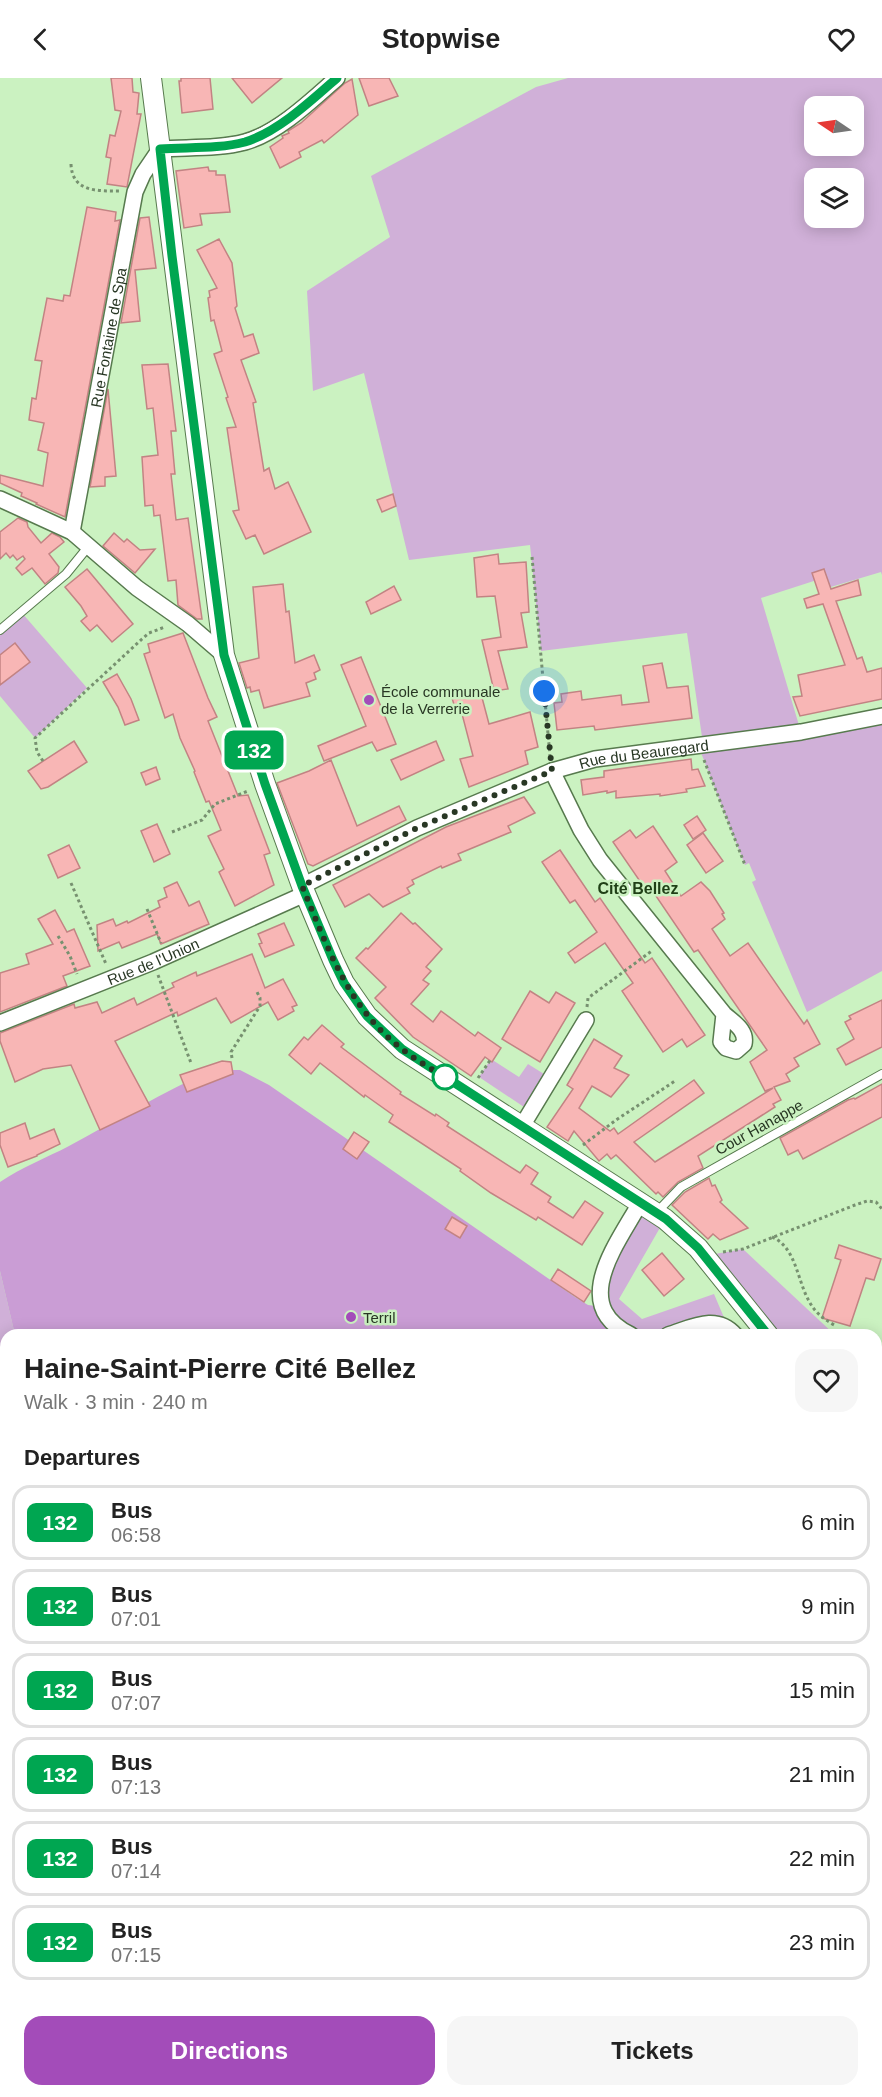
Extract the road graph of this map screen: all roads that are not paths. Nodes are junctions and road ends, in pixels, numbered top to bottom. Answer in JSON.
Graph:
{"nodes":[{"id":1,"x":152,"y":78,"type":"edge"},
{"id":2,"x":337,"y":78,"type":"edge"},
{"id":3,"x":160,"y":149,"type":"junction"},
{"id":4,"x":0,"y":499,"type":"edge"},
{"id":5,"x":72,"y":532,"type":"junction"},
{"id":6,"x":88,"y":547,"type":"junction"},
{"id":7,"x":0,"y":630,"type":"edge"},
{"id":8,"x":224,"y":655,"type":"junction"},
{"id":9,"x":875,"y":718,"type":"edge"},
{"id":10,"x":552,"y":771,"type":"junction"},
{"id":11,"x":303,"y":890,"type":"junction"},
{"id":12,"x":724,"y":1014,"type":"dead end"},
{"id":13,"x":586,"y":1020,"type":"road end"},
{"id":14,"x":0,"y":1023,"type":"edge"},
{"id":15,"x":882,"y":1074,"type":"edge"},
{"id":16,"x":522,"y":1126,"type":"junction"},
{"id":17,"x":648,"y":1208,"type":"junction"},
{"id":18,"x":620,"y":1329,"type":"edge"},
{"id":19,"x":688,"y":1329,"type":"edge"},
{"id":20,"x":730,"y":1329,"type":"edge"},
{"id":21,"x":763,"y":1329,"type":"edge"}],
"edges":[{"from":1,"to":3,"type":"street"},
{"from":2,"to":3,"type":"street"},
{"from":3,"to":5,"type":"street","name":"Rue Fontaine de Spa"},
{"from":3,"to":8,"type":"street"},
{"from":4,"to":5,"type":"street"},
{"from":5,"to":6,"type":"street"},
{"from":6,"to":7,"type":"lane"},
{"from":6,"to":8,"type":"street"},
{"from":8,"to":11,"type":"street"},
{"from":9,"to":10,"type":"street","name":"Rue du Beauregard"},
{"from":10,"to":11,"type":"street","name":"Rue du Beauregard"},
{"from":10,"to":12,"type":"street"},
{"from":11,"to":14,"type":"street","name":"Rue de l'Union"},
{"from":11,"to":16,"type":"street"},
{"from":13,"to":16,"type":"street"},
{"from":15,"to":17,"type":"lane","name":"Cour Hanappe"},
{"from":16,"to":17,"type":"street"},
{"from":17,"to":18,"type":"street"},
{"from":17,"to":21,"type":"street"},
{"from":19,"to":20,"type":"street"}]}
